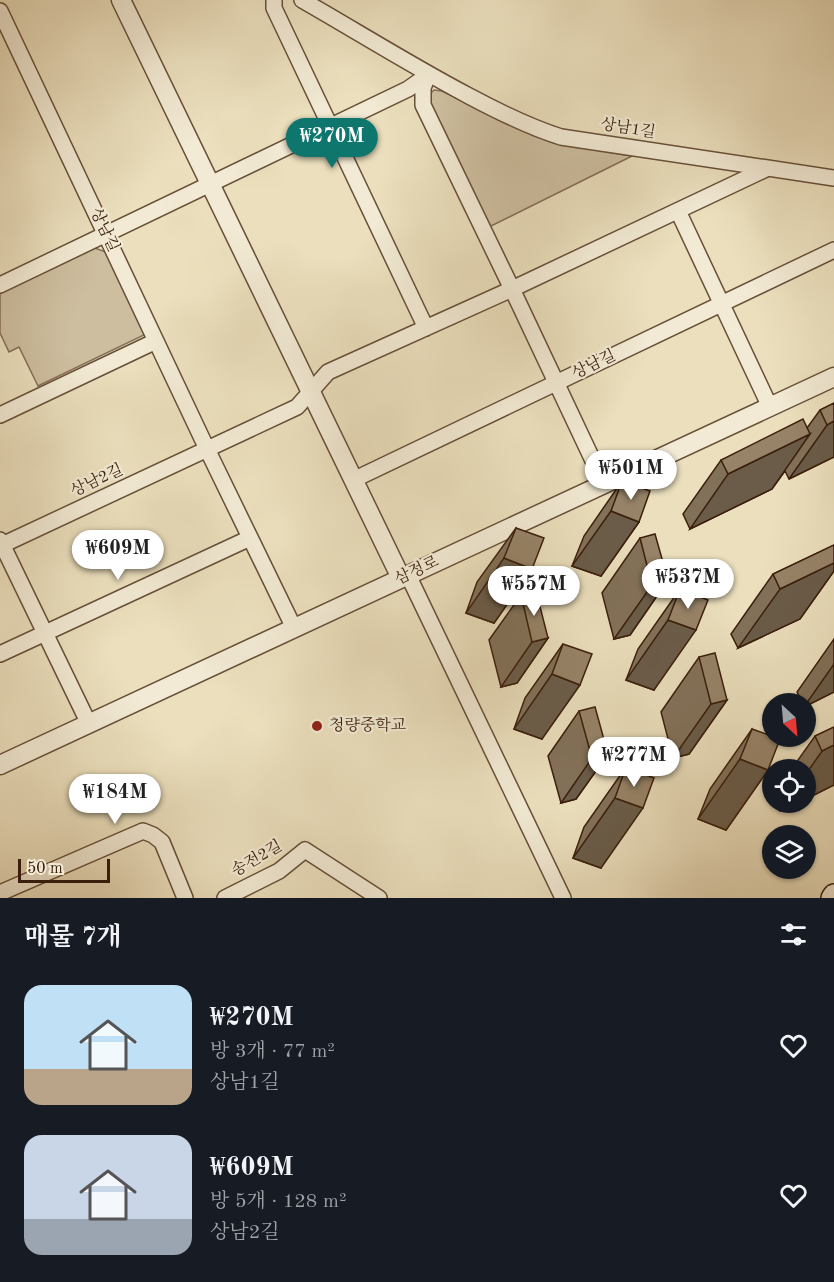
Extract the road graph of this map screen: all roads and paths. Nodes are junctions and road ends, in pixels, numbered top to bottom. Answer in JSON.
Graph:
{"nodes":[{"id":1,"x":121,"y":0,"type":"edge"},
{"id":2,"x":274,"y":0,"type":"edge"},
{"id":3,"x":302,"y":0,"type":"edge"},
{"id":4,"x":0,"y":11,"type":"edge"},
{"id":5,"x":428,"y":75,"type":"junction"},
{"id":6,"x":330,"y":126,"type":"junction"},
{"id":7,"x":768,"y":168,"type":"junction"},
{"id":8,"x":834,"y":178,"type":"edge"},
{"id":9,"x":210,"y":183,"type":"junction"},
{"id":10,"x":678,"y":211,"type":"junction"},
{"id":11,"x":105,"y":233,"type":"junction"},
{"id":12,"x":834,"y":250,"type":"edge"},
{"id":13,"x":0,"y":285,"type":"edge"},
{"id":14,"x":512,"y":289,"type":"junction"},
{"id":15,"x":721,"y":303,"type":"junction"},
{"id":16,"x":426,"y":328,"type":"junction"},
{"id":17,"x":156,"y":341,"type":"junction"},
{"id":18,"x":834,"y":377,"type":"edge"},
{"id":19,"x":556,"y":383,"type":"junction"},
{"id":20,"x":310,"y":391,"type":"junction"},
{"id":21,"x":770,"y":407,"type":"junction"},
{"id":22,"x":0,"y":415,"type":"edge"},
{"id":23,"x":207,"y":449,"type":"junction"},
{"id":24,"x":354,"y":480,"type":"junction"},
{"id":25,"x":604,"y":484,"type":"junction"},
{"id":26,"x":250,"y":538,"type":"junction"},
{"id":27,"x":1,"y":544,"type":"edge"},
{"id":28,"x":404,"y":576,"type":"junction"},
{"id":29,"x":294,"y":628,"type":"junction"},
{"id":30,"x":45,"y":633,"type":"junction"},
{"id":31,"x":0,"y":654,"type":"edge"},
{"id":32,"x":89,"y":724,"type":"junction"},
{"id":33,"x":0,"y":765,"type":"edge"},
{"id":34,"x":0,"y":892,"type":"edge"},
{"id":35,"x":184,"y":898,"type":"edge"},
{"id":36,"x":225,"y":898,"type":"edge"},
{"id":37,"x":379,"y":898,"type":"edge"},
{"id":38,"x":563,"y":898,"type":"edge"}],
"edges":[{"from":1,"to":9,"type":"street"},
{"from":2,"to":6,"type":"street"},
{"from":3,"to":5,"type":"street","name":"상남1길"},
{"from":4,"to":11,"type":"street","name":"상남길"},
{"from":5,"to":6,"type":"street"},
{"from":5,"to":7,"type":"street","name":"상남1길"},
{"from":5,"to":14,"type":"street"},
{"from":6,"to":9,"type":"street"},
{"from":6,"to":16,"type":"street"},
{"from":7,"to":8,"type":"street","name":"상남1길"},
{"from":7,"to":10,"type":"street"},
{"from":9,"to":11,"type":"street"},
{"from":9,"to":20,"type":"street"},
{"from":10,"to":14,"type":"street"},
{"from":10,"to":15,"type":"street"},
{"from":11,"to":13,"type":"street"},
{"from":11,"to":17,"type":"street","name":"상남길"},
{"from":12,"to":15,"type":"street","name":"상남길"},
{"from":14,"to":16,"type":"street"},
{"from":14,"to":19,"type":"street"},
{"from":15,"to":19,"type":"street","name":"상남길"},
{"from":15,"to":21,"type":"street"},
{"from":16,"to":20,"type":"street"},
{"from":17,"to":22,"type":"street"},
{"from":17,"to":23,"type":"street","name":"상남길"},
{"from":18,"to":21,"type":"street","name":"삼정로"},
{"from":19,"to":24,"type":"street","name":"상남길"},
{"from":19,"to":25,"type":"street"},
{"from":20,"to":23,"type":"street"},
{"from":20,"to":24,"type":"street"},
{"from":21,"to":25,"type":"street","name":"삼정로"},
{"from":23,"to":26,"type":"street","name":"상남길"},
{"from":23,"to":27,"type":"street","name":"상남2길"},
{"from":24,"to":28,"type":"street"},
{"from":25,"to":28,"type":"street","name":"삼정로"},
{"from":26,"to":29,"type":"street","name":"상남길"},
{"from":26,"to":30,"type":"street"},
{"from":27,"to":30,"type":"street","name":"상남2길"},
{"from":28,"to":29,"type":"street","name":"삼정로"},
{"from":28,"to":38,"type":"street"},
{"from":29,"to":32,"type":"street","name":"삼정로"},
{"from":30,"to":31,"type":"street"},
{"from":30,"to":32,"type":"street","name":"상남2길"},
{"from":32,"to":33,"type":"street","name":"삼정로"},
{"from":34,"to":35,"type":"street"},
{"from":36,"to":37,"type":"street","name":"송전2길"}]}
